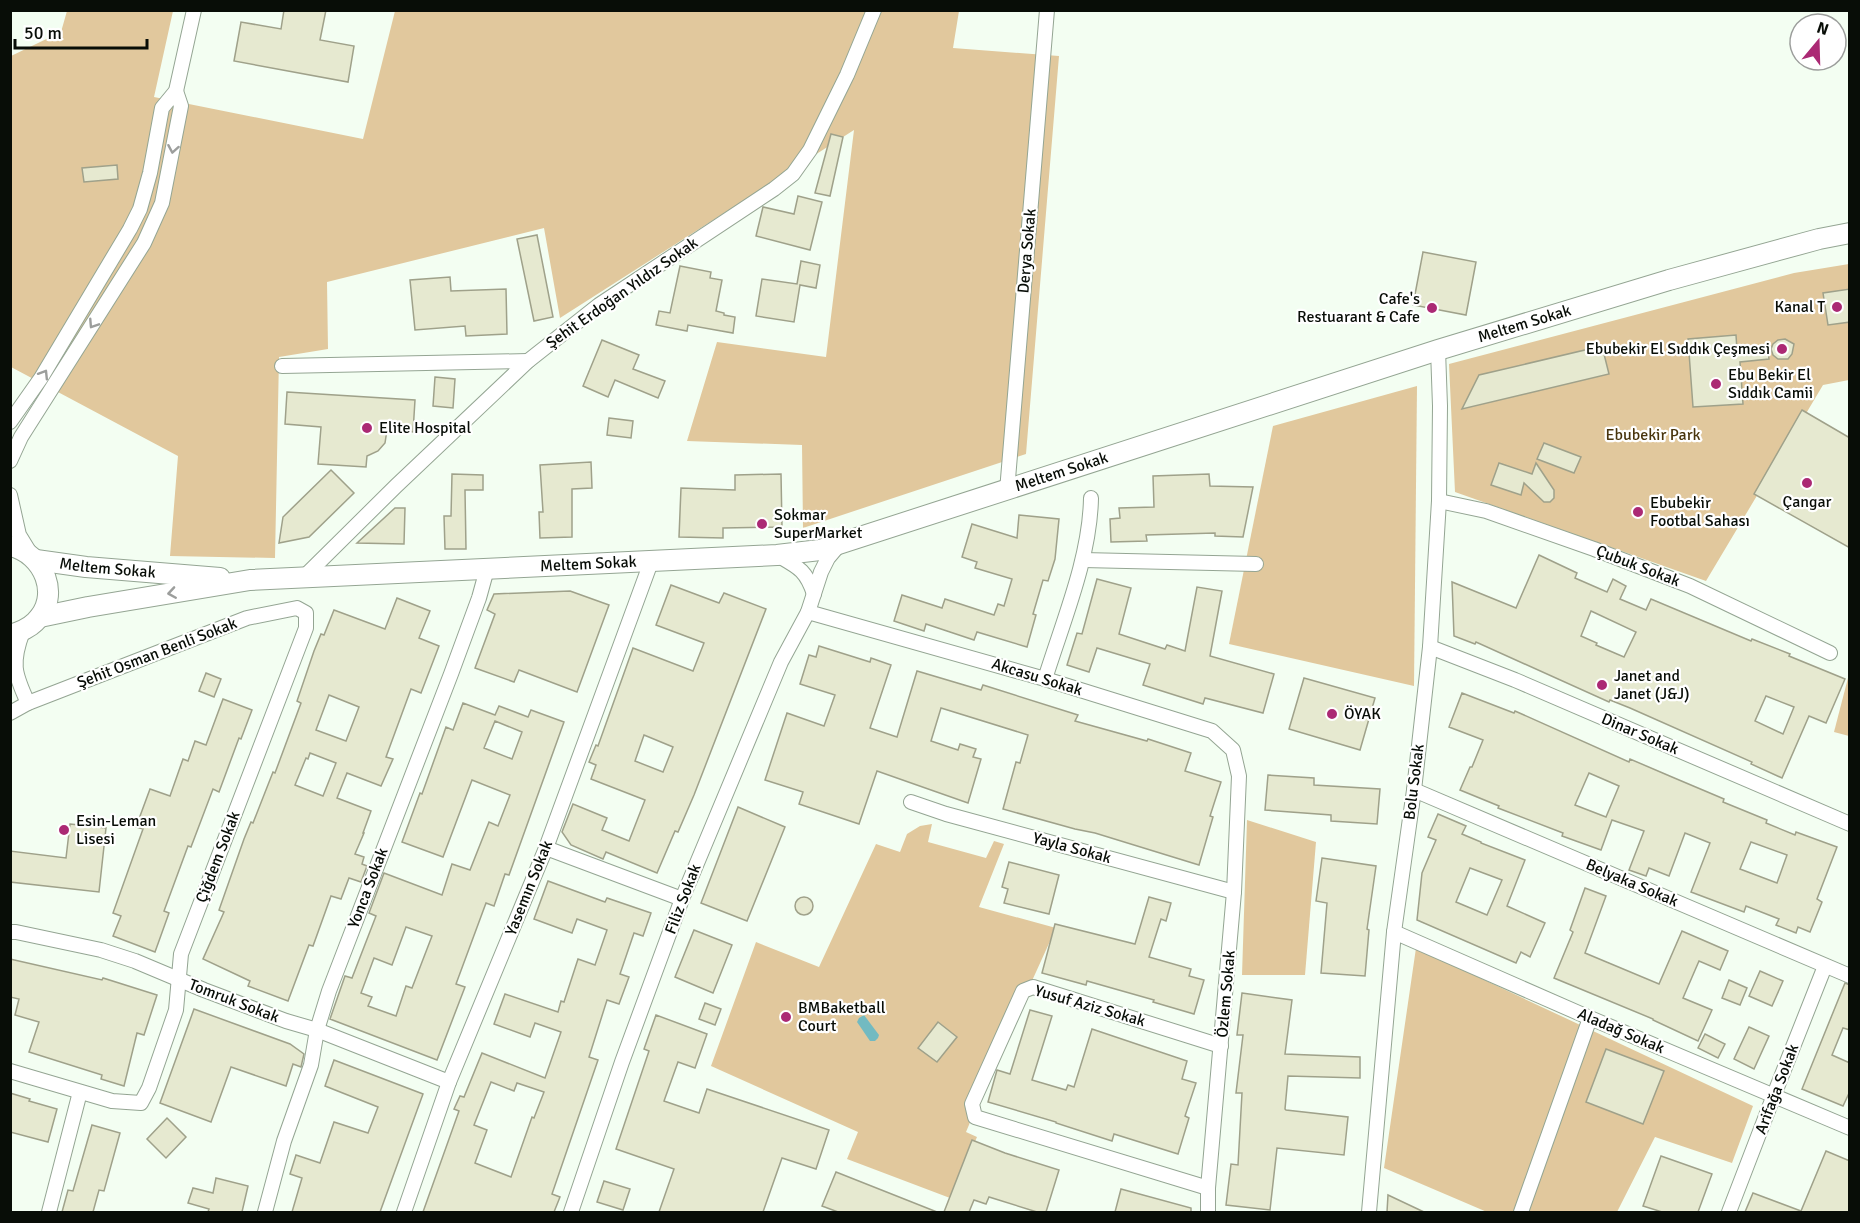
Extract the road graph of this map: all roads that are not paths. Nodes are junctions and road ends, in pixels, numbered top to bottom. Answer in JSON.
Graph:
{"nodes":[{"id":1,"x":194,"y":10,"type":"edge"},
{"id":2,"x":874,"y":10,"type":"edge"},
{"id":3,"x":1047,"y":10,"type":"edge"},
{"id":4,"x":176,"y":92,"type":"junction"},
{"id":5,"x":1850,"y":233,"type":"edge"},
{"id":6,"x":1438,"y":350,"type":"junction"},
{"id":7,"x":528,"y":361,"type":"junction"},
{"id":8,"x":282,"y":366,"type":"dead end"},
{"id":9,"x":10,"y":422,"type":"edge"},
{"id":10,"x":10,"y":461,"type":"edge"},
{"id":11,"x":1007,"y":490,"type":"junction"},
{"id":12,"x":10,"y":495,"type":"edge"},
{"id":13,"x":1091,"y":498,"type":"dead end"},
{"id":14,"x":1439,"y":501,"type":"junction"},
{"id":15,"x":841,"y":543,"type":"junction"},
{"id":16,"x":10,"y":546,"type":"edge"},
{"id":17,"x":777,"y":555,"type":"junction"},
{"id":18,"x":33,"y":556,"type":"junction"},
{"id":19,"x":1083,"y":560,"type":"junction"},
{"id":20,"x":651,"y":562,"type":"junction"},
{"id":21,"x":1256,"y":564,"type":"dead end"},
{"id":22,"x":487,"y":569,"type":"junction"},
{"id":23,"x":304,"y":577,"type":"junction"},
{"id":24,"x":250,"y":580,"type":"junction"},
{"id":25,"x":814,"y":594,"type":"junction"},
{"id":26,"x":808,"y":612,"type":"junction"},
{"id":27,"x":306,"y":613,"type":"joint"},
{"id":28,"x":40,"y":617,"type":"junction"},
{"id":29,"x":17,"y":633,"type":"edge"},
{"id":30,"x":1430,"y":647,"type":"junction"},
{"id":31,"x":1830,"y":653,"type":"dead end"},
{"id":32,"x":1045,"y":679,"type":"junction"},
{"id":33,"x":28,"y":703,"type":"junction"},
{"id":34,"x":10,"y":713,"type":"edge"},
{"id":35,"x":1239,"y":776,"type":"joint"},
{"id":36,"x":1414,"y":790,"type":"junction"},
{"id":37,"x":911,"y":802,"type":"dead end"},
{"id":38,"x":1850,"y":824,"type":"edge"},
{"id":39,"x":546,"y":848,"type":"junction"},
{"id":40,"x":1234,"y":892,"type":"junction"},
{"id":41,"x":682,"y":899,"type":"junction"},
{"id":42,"x":13,"y":932,"type":"edge"},
{"id":43,"x":1394,"y":932,"type":"junction"},
{"id":44,"x":1826,"y":966,"type":"junction"},
{"id":45,"x":1850,"y":976,"type":"edge"},
{"id":46,"x":177,"y":979,"type":"junction"},
{"id":47,"x":1590,"y":1018,"type":"junction"},
{"id":48,"x":317,"y":1030,"type":"junction"},
{"id":49,"x":1221,"y":1046,"type":"junction"},
{"id":50,"x":10,"y":1071,"type":"edge"},
{"id":51,"x":449,"y":1082,"type":"junction"},
{"id":52,"x":80,"y":1092,"type":"junction"},
{"id":53,"x":1774,"y":1095,"type":"junction"},
{"id":54,"x":1850,"y":1128,"type":"edge"},
{"id":55,"x":1209,"y":1188,"type":"junction"},
{"id":56,"x":49,"y":1212,"type":"edge"},
{"id":57,"x":265,"y":1212,"type":"edge"},
{"id":58,"x":404,"y":1212,"type":"edge"},
{"id":59,"x":571,"y":1212,"type":"edge"},
{"id":60,"x":1208,"y":1212,"type":"edge"},
{"id":61,"x":1369,"y":1212,"type":"edge"},
{"id":62,"x":1521,"y":1212,"type":"edge"},
{"id":63,"x":1729,"y":1212,"type":"edge"}],
"edges":[{"from":1,"to":4,"type":"street"},
{"from":2,"to":7,"type":"street","name":"Şehit Erdoğan Yıldız Sokak"},
{"from":3,"to":11,"type":"street","name":"Derya Sokak"},
{"from":9,"to":4,"type":"street","one_way":true},
{"from":4,"to":10,"type":"street","one_way":true},
{"from":5,"to":6,"type":"main road","name":"Meltem Sokak"},
{"from":6,"to":11,"type":"main road","name":"Meltem Sokak"},
{"from":6,"to":14,"type":"street","name":"Bolu Sokak"},
{"from":7,"to":8,"type":"street"},
{"from":7,"to":23,"type":"street","name":"Şehit Erdoğan Yıldız Sokak"},
{"from":11,"to":15,"type":"main road","name":"Meltem Sokak"},
{"from":12,"to":18,"type":"street"},
{"from":13,"to":19,"type":"street"},
{"from":14,"to":30,"type":"street","name":"Bolu Sokak"},
{"from":14,"to":31,"type":"street","name":"Çubuk Sokak"},
{"from":15,"to":17,"type":"main road","name":"Meltem Sokak"},
{"from":15,"to":25,"type":"street","name":"Filiz Sokak"},
{"from":16,"to":18,"type":"main road","name":"Meltem Sokak"},
{"from":17,"to":20,"type":"main road","name":"Meltem Sokak"},
{"from":17,"to":25,"type":"street"},
{"from":18,"to":24,"type":"main road","name":"Meltem Sokak"},
{"from":18,"to":28,"type":"main road"},
{"from":19,"to":21,"type":"street"},
{"from":19,"to":32,"type":"street"},
{"from":20,"to":22,"type":"main road","name":"Meltem Sokak"},
{"from":20,"to":39,"type":"street","name":"Yasemın Sokak"},
{"from":22,"to":23,"type":"main road","name":"Meltem Sokak"},
{"from":22,"to":48,"type":"street","name":"Yonca Sokak"},
{"from":23,"to":24,"type":"main road","name":"Meltem Sokak"},
{"from":24,"to":28,"type":"main road","name":"Meltem Sokak","one_way":true},
{"from":25,"to":26,"type":"street","name":"Filiz Sokak"},
{"from":26,"to":32,"type":"street","name":"Akcasu Sokak"},
{"from":26,"to":41,"type":"street","name":"Filiz Sokak"},
{"from":27,"to":33,"type":"street","name":"Şehit Osman Benli Sokak"},
{"from":27,"to":46,"type":"street","name":"Çiğdem Sokak"},
{"from":28,"to":29,"type":"main road"},
{"from":29,"to":33,"type":"street"},
{"from":30,"to":36,"type":"street","name":"Bolu Sokak"},
{"from":30,"to":38,"type":"street","name":"Dinar Sokak"},
{"from":32,"to":35,"type":"street","name":"Akcasu Sokak"},
{"from":33,"to":34,"type":"street","name":"Şehit Osman Benli Sokak"},
{"from":35,"to":40,"type":"street","name":"Özlem Sokak"},
{"from":36,"to":43,"type":"street","name":"Bolu Sokak"},
{"from":36,"to":44,"type":"street","name":"Belyaka Sokak"},
{"from":37,"to":40,"type":"street","name":"Yayla Sokak"},
{"from":39,"to":41,"type":"street"},
{"from":39,"to":51,"type":"street","name":"Yasemın Sokak"},
{"from":40,"to":49,"type":"street","name":"Özlem Sokak"},
{"from":41,"to":59,"type":"street","name":"Filiz Sokak"},
{"from":42,"to":46,"type":"street","name":"Tomruk Sokak"},
{"from":43,"to":47,"type":"street","name":"Aladağ Sokak"},
{"from":43,"to":61,"type":"street","name":"Bolu Sokak"},
{"from":44,"to":45,"type":"street","name":"Belyaka Sokak"},
{"from":44,"to":53,"type":"street","name":"Arifağa Sokak"},
{"from":46,"to":48,"type":"street","name":"Tomruk Sokak"},
{"from":46,"to":52,"type":"street","name":"Çiğdem Sokak"},
{"from":47,"to":53,"type":"street","name":"Aladağ Sokak"},
{"from":47,"to":62,"type":"street"},
{"from":48,"to":51,"type":"street","name":"Tomruk Sokak"},
{"from":48,"to":57,"type":"street","name":"Yonca Sokak"},
{"from":49,"to":55,"type":"street","name":"Özlem Sokak"},
{"from":49,"to":55,"type":"street","name":"Yusuf Aziz Sokak"},
{"from":50,"to":52,"type":"street"},
{"from":51,"to":58,"type":"street","name":"Yasemın Sokak"},
{"from":52,"to":56,"type":"street"},
{"from":53,"to":54,"type":"street","name":"Aladağ Sokak"},
{"from":53,"to":63,"type":"street","name":"Arifağa Sokak"},
{"from":55,"to":60,"type":"street","name":"Özlem Sokak"}]}
